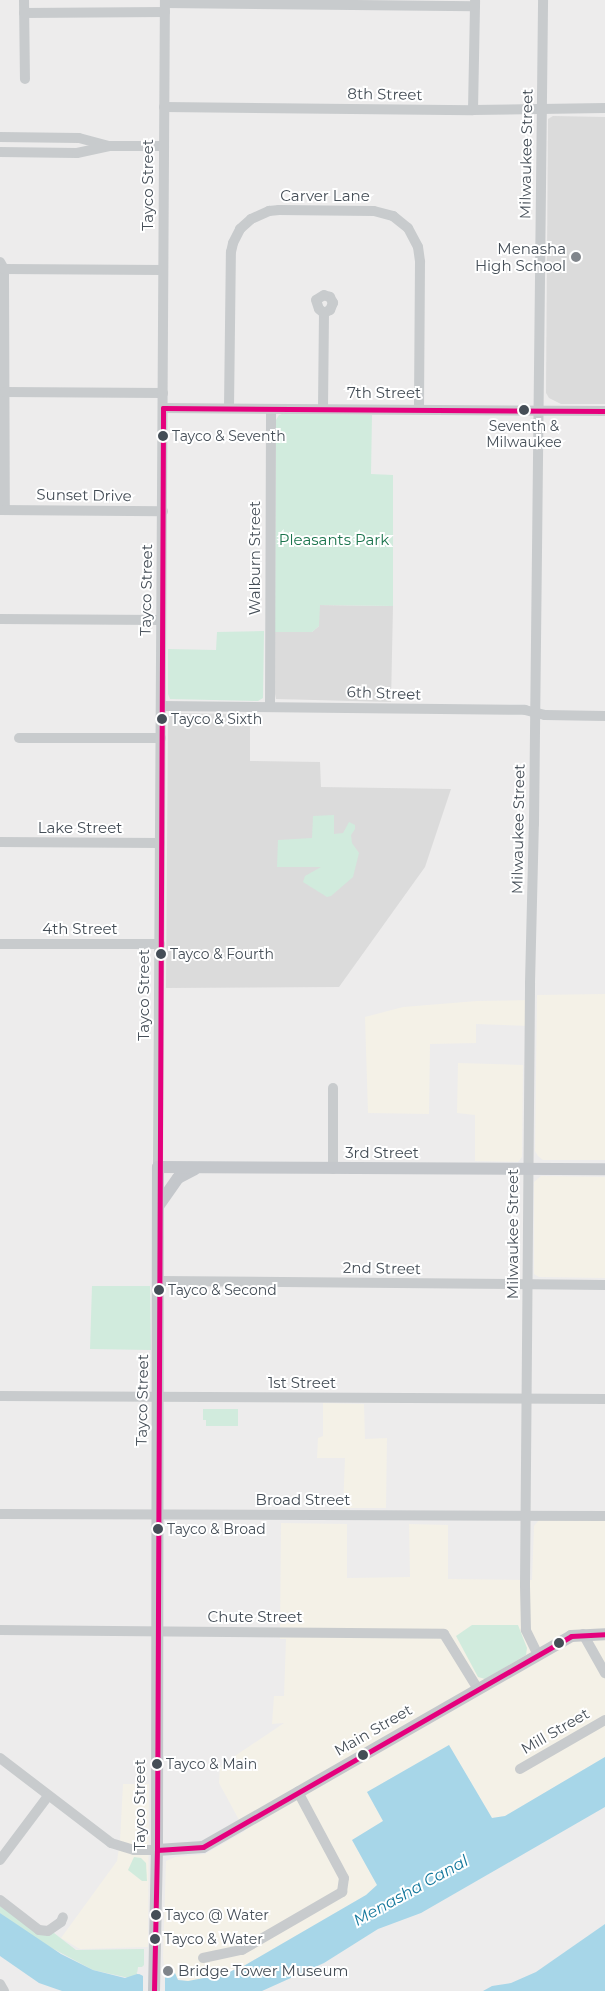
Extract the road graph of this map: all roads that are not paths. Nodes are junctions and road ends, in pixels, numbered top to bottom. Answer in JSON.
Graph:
{"nodes":[{"id":1,"x":24,"y":0,"type":"edge"},
{"id":2,"x":543,"y":0,"type":"edge"},
{"id":3,"x":475,"y":3,"type":"edge"},
{"id":4,"x":165,"y":5,"type":"edge"},
{"id":5,"x":24,"y":13,"type":"junction"},
{"id":6,"x":25,"y":79,"type":"dead end"},
{"id":7,"x":164,"y":107,"type":"junction"},
{"id":8,"x":605,"y":108,"type":"edge"},
{"id":9,"x":542,"y":109,"type":"junction"},
{"id":10,"x":473,"y":110,"type":"junction"},
{"id":11,"x":0,"y":137,"type":"edge"},
{"id":12,"x":109,"y":146,"type":"junction"},
{"id":13,"x":164,"y":146,"type":"junction"},
{"id":14,"x":0,"y":152,"type":"edge"},
{"id":15,"x":2,"y":266,"type":"edge"},
{"id":16,"x":163,"y":270,"type":"junction"},
{"id":17,"x":324,"y":313,"type":"dead end"},
{"id":18,"x":5,"y":392,"type":"junction"},
{"id":19,"x":163,"y":394,"type":"junction"},
{"id":20,"x":163,"y":408,"type":"junction"},
{"id":21,"x":229,"y":408,"type":"junction"},
{"id":22,"x":324,"y":408,"type":"junction"},
{"id":23,"x":419,"y":408,"type":"junction"},
{"id":24,"x":271,"y":409,"type":"junction"},
{"id":25,"x":539,"y":410,"type":"junction"},
{"id":26,"x":605,"y":410,"type":"edge"},
{"id":27,"x":2,"y":510,"type":"edge"},
{"id":28,"x":163,"y":511,"type":"junction"},
{"id":29,"x":0,"y":619,"type":"edge"},
{"id":30,"x":161,"y":620,"type":"junction"},
{"id":31,"x":161,"y":706,"type":"junction"},
{"id":32,"x":270,"y":707,"type":"junction"},
{"id":33,"x":535,"y":712,"type":"junction"},
{"id":34,"x":605,"y":716,"type":"edge"},
{"id":35,"x":19,"y":738,"type":"dead end"},
{"id":36,"x":161,"y":738,"type":"junction"},
{"id":37,"x":0,"y":842,"type":"edge"},
{"id":38,"x":160,"y":843,"type":"junction"},
{"id":39,"x":0,"y":944,"type":"edge"},
{"id":40,"x":160,"y":944,"type":"junction"},
{"id":41,"x":333,"y":1088,"type":"dead end"},
{"id":42,"x":158,"y":1167,"type":"junction"},
{"id":43,"x":200,"y":1167,"type":"junction"},
{"id":44,"x":333,"y":1169,"type":"junction"},
{"id":45,"x":528,"y":1169,"type":"junction"},
{"id":46,"x":605,"y":1169,"type":"edge"},
{"id":47,"x":159,"y":1205,"type":"junction"},
{"id":48,"x":159,"y":1281,"type":"junction"},
{"id":49,"x":528,"y":1284,"type":"junction"},
{"id":50,"x":605,"y":1285,"type":"edge"},
{"id":51,"x":0,"y":1396,"type":"edge"},
{"id":52,"x":159,"y":1397,"type":"junction"},
{"id":53,"x":526,"y":1398,"type":"junction"},
{"id":54,"x":605,"y":1399,"type":"edge"},
{"id":55,"x":0,"y":1514,"type":"edge"},
{"id":56,"x":158,"y":1515,"type":"junction"},
{"id":57,"x":526,"y":1516,"type":"junction"},
{"id":58,"x":605,"y":1516,"type":"edge"},
{"id":59,"x":0,"y":1630,"type":"edge"},
{"id":60,"x":157,"y":1632,"type":"junction"},
{"id":61,"x":583,"y":1634,"type":"junction"},
{"id":62,"x":605,"y":1634,"type":"edge"},
{"id":63,"x":538,"y":1655,"type":"junction"},
{"id":64,"x":605,"y":1673,"type":"edge"},
{"id":65,"x":478,"y":1689,"type":"junction"},
{"id":66,"x":605,"y":1720,"type":"edge"},
{"id":67,"x":0,"y":1758,"type":"edge"},
{"id":68,"x":520,"y":1769,"type":"dead end"},
{"id":69,"x":298,"y":1792,"type":"junction"},
{"id":70,"x":48,"y":1796,"type":"junction"},
{"id":71,"x":157,"y":1850,"type":"junction"},
{"id":72,"x":0,"y":1860,"type":"edge"},
{"id":73,"x":0,"y":1900,"type":"edge"},
{"id":74,"x":63,"y":1918,"type":"dead end"},
{"id":75,"x":203,"y":1958,"type":"dead end"},
{"id":76,"x":0,"y":1984,"type":"edge"},
{"id":77,"x":4,"y":1991,"type":"edge"},
{"id":78,"x":154,"y":1991,"type":"edge"}],
"edges":[{"from":1,"to":5,"type":"street"},
{"from":2,"to":9,"type":"street","name":"Milwaukee Street"},
{"from":3,"to":4,"type":"street"},
{"from":3,"to":10,"type":"street"},
{"from":4,"to":5,"type":"street"},
{"from":4,"to":7,"type":"street","name":"Tayco Street"},
{"from":5,"to":6,"type":"street"},
{"from":7,"to":10,"type":"street","name":"8th Street"},
{"from":7,"to":13,"type":"street","name":"Tayco Street"},
{"from":8,"to":9,"type":"street","name":"8th Street"},
{"from":9,"to":10,"type":"street","name":"8th Street"},
{"from":9,"to":25,"type":"street","name":"Milwaukee Street"},
{"from":11,"to":12,"type":"street"},
{"from":12,"to":13,"type":"street"},
{"from":12,"to":14,"type":"street"},
{"from":13,"to":16,"type":"street","name":"Tayco Street"},
{"from":15,"to":16,"type":"street"},
{"from":15,"to":18,"type":"street"},
{"from":16,"to":19,"type":"street","name":"Tayco Street"},
{"from":17,"to":22,"type":"street"},
{"from":18,"to":19,"type":"street"},
{"from":18,"to":27,"type":"street"},
{"from":19,"to":20,"type":"street","name":"Tayco Street"},
{"from":20,"to":21,"type":"street","name":"7th Street"},
{"from":20,"to":28,"type":"street","name":"Tayco Street"},
{"from":21,"to":23,"type":"street","name":"Carver Lane"},
{"from":21,"to":24,"type":"street","name":"7th Street"},
{"from":22,"to":23,"type":"street","name":"7th Street"},
{"from":22,"to":24,"type":"street","name":"7th Street"},
{"from":23,"to":25,"type":"street","name":"7th Street"},
{"from":24,"to":32,"type":"street","name":"Walburn Street"},
{"from":25,"to":26,"type":"street","name":"7th Street"},
{"from":25,"to":33,"type":"street","name":"Milwaukee Street"},
{"from":27,"to":28,"type":"street","name":"Sunset Drive"},
{"from":28,"to":30,"type":"street","name":"Tayco Street"},
{"from":29,"to":30,"type":"street"},
{"from":30,"to":31,"type":"street","name":"Tayco Street"},
{"from":31,"to":32,"type":"street","name":"6th Street"},
{"from":31,"to":36,"type":"street","name":"Tayco Street"},
{"from":32,"to":33,"type":"street","name":"6th Street"},
{"from":33,"to":34,"type":"street","name":"6th Street"},
{"from":33,"to":45,"type":"street","name":"Milwaukee Street"},
{"from":35,"to":36,"type":"street"},
{"from":36,"to":38,"type":"street","name":"Tayco Street"},
{"from":37,"to":38,"type":"street","name":"Lake Street"},
{"from":38,"to":40,"type":"street","name":"Tayco Street"},
{"from":39,"to":40,"type":"street","name":"4th Street"},
{"from":40,"to":42,"type":"street","name":"Tayco Street"},
{"from":41,"to":44,"type":"street"},
{"from":42,"to":43,"type":"main road","name":"3rd Street"},
{"from":42,"to":47,"type":"main road","name":"Tayco Street"},
{"from":43,"to":44,"type":"main road","name":"3rd Street"},
{"from":43,"to":47,"type":"main road"},
{"from":44,"to":45,"type":"main road","name":"3rd Street"},
{"from":45,"to":46,"type":"main road","name":"3rd Street"},
{"from":45,"to":49,"type":"street","name":"Milwaukee Street"},
{"from":47,"to":48,"type":"main road","name":"Tayco Street"},
{"from":48,"to":49,"type":"street","name":"2nd Street"},
{"from":48,"to":52,"type":"main road","name":"Tayco Street"},
{"from":49,"to":50,"type":"street","name":"2nd Street"},
{"from":49,"to":53,"type":"street","name":"Milwaukee Street"},
{"from":51,"to":52,"type":"street","name":"1st Street"},
{"from":52,"to":53,"type":"street","name":"1st Street"},
{"from":52,"to":56,"type":"main road","name":"Tayco Street"},
{"from":53,"to":54,"type":"street","name":"1st Street"},
{"from":53,"to":57,"type":"street","name":"Milwaukee Street"},
{"from":55,"to":56,"type":"street","name":"Broad Street"},
{"from":56,"to":57,"type":"street","name":"Broad Street"},
{"from":56,"to":60,"type":"main road","name":"Tayco Street"},
{"from":57,"to":58,"type":"street","name":"Broad Street"},
{"from":57,"to":63,"type":"street","name":"Milwaukee Street"},
{"from":59,"to":60,"type":"street","name":"Chute Street"},
{"from":60,"to":65,"type":"street","name":"Chute Street"},
{"from":60,"to":71,"type":"main road","name":"Tayco Street"},
{"from":61,"to":62,"type":"main road","name":"Main Street"},
{"from":61,"to":63,"type":"main road","name":"Main Street"},
{"from":61,"to":64,"type":"street"},
{"from":63,"to":65,"type":"main road","name":"Main Street"},
{"from":65,"to":69,"type":"main road","name":"Main Street"},
{"from":66,"to":68,"type":"street","name":"Mill Street"},
{"from":67,"to":70,"type":"street"},
{"from":69,"to":71,"type":"main road","name":"Main Street"},
{"from":69,"to":75,"type":"street"},
{"from":70,"to":71,"type":"street"},
{"from":70,"to":72,"type":"street"},
{"from":71,"to":78,"type":"main road","name":"Tayco Street"},
{"from":73,"to":74,"type":"street"},
{"from":76,"to":77,"type":"street"}]}
